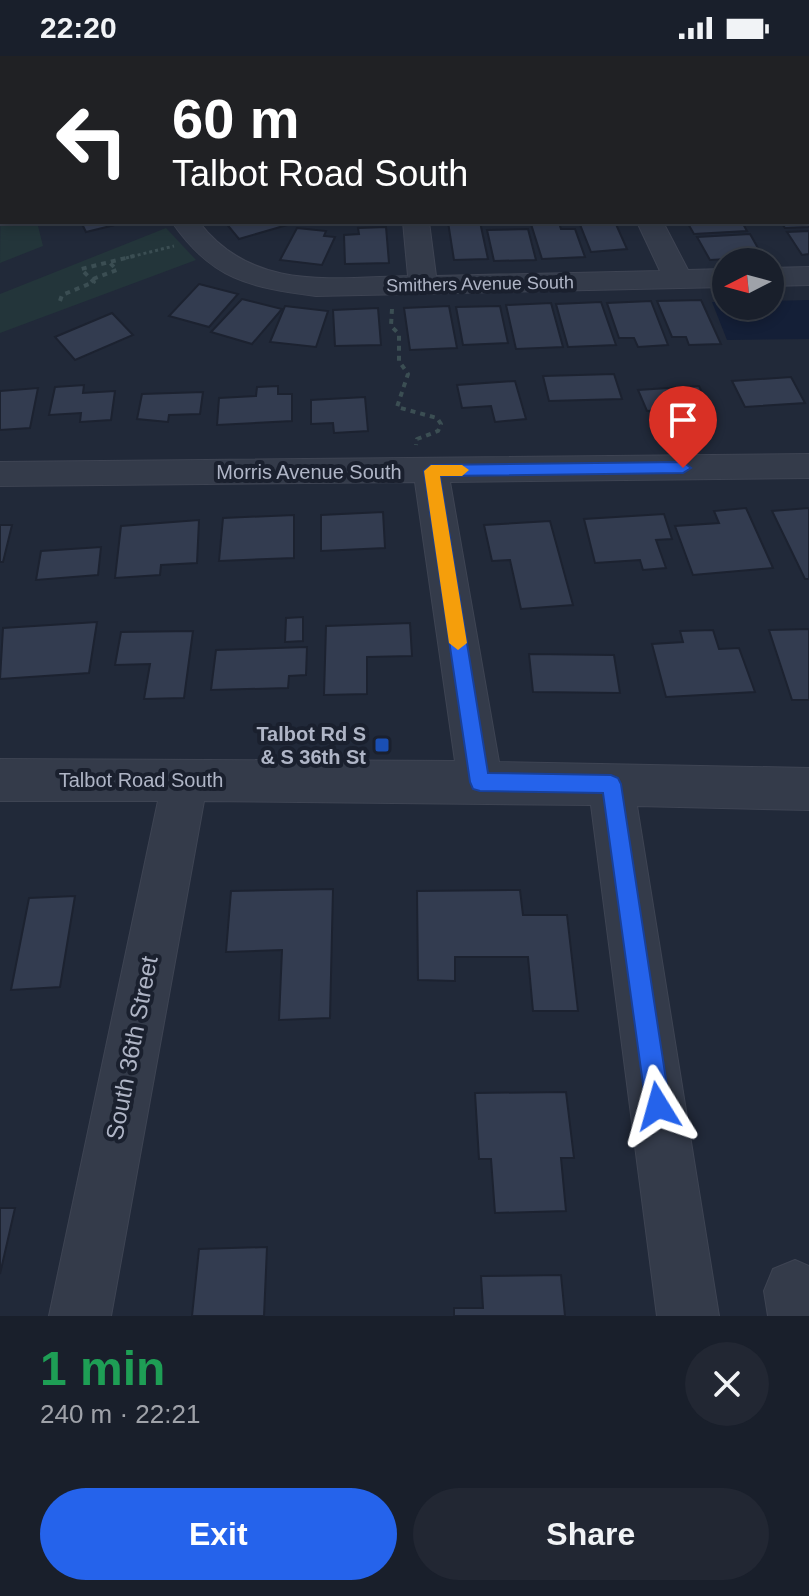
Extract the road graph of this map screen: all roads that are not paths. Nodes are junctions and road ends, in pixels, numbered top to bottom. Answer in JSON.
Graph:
{"nodes":[{"id":1,"x":416,"y":224,"type":"edge"},
{"id":2,"x":651,"y":224,"type":"edge"},
{"id":3,"x":192,"y":230,"type":"edge"},
{"id":4,"x":809,"y":276,"type":"edge"},
{"id":5,"x":784,"y":277,"type":"edge"},
{"id":6,"x":712,"y":279,"type":"edge"},
{"id":7,"x":679,"y":280,"type":"junction"},
{"id":8,"x":423,"y":286,"type":"junction"},
{"id":9,"x":809,"y":466,"type":"edge"},
{"id":10,"x":431,"y":471,"type":"junction"},
{"id":11,"x":0,"y":474,"type":"edge"},
{"id":12,"x":0,"y":780,"type":"edge"},
{"id":13,"x":185,"y":780,"type":"junction"},
{"id":14,"x":480,"y":782,"type":"junction"},
{"id":15,"x":611,"y":784,"type":"junction"},
{"id":16,"x":809,"y":789,"type":"edge"},
{"id":17,"x":80,"y":1316,"type":"edge"},
{"id":18,"x":688,"y":1316,"type":"edge"}],
"edges":[{"from":1,"to":8,"type":"street"},
{"from":2,"to":7,"type":"street"},
{"from":3,"to":8,"type":"street","name":"Smithers Avenue South"},
{"from":4,"to":5,"type":"street"},
{"from":6,"to":7,"type":"street","name":"Smithers Avenue South"},
{"from":7,"to":8,"type":"street","name":"Smithers Avenue South"},
{"from":9,"to":10,"type":"street","name":"Morris Avenue South"},
{"from":10,"to":11,"type":"street","name":"Morris Avenue South"},
{"from":10,"to":14,"type":"street"},
{"from":12,"to":13,"type":"street","name":"Talbot Road South"},
{"from":13,"to":14,"type":"street","name":"Talbot Road South"},
{"from":13,"to":17,"type":"street","name":"South 36th Street"},
{"from":14,"to":15,"type":"street","name":"Talbot Road South"},
{"from":15,"to":16,"type":"street","name":"Talbot Road South"},
{"from":15,"to":18,"type":"street"}]}
